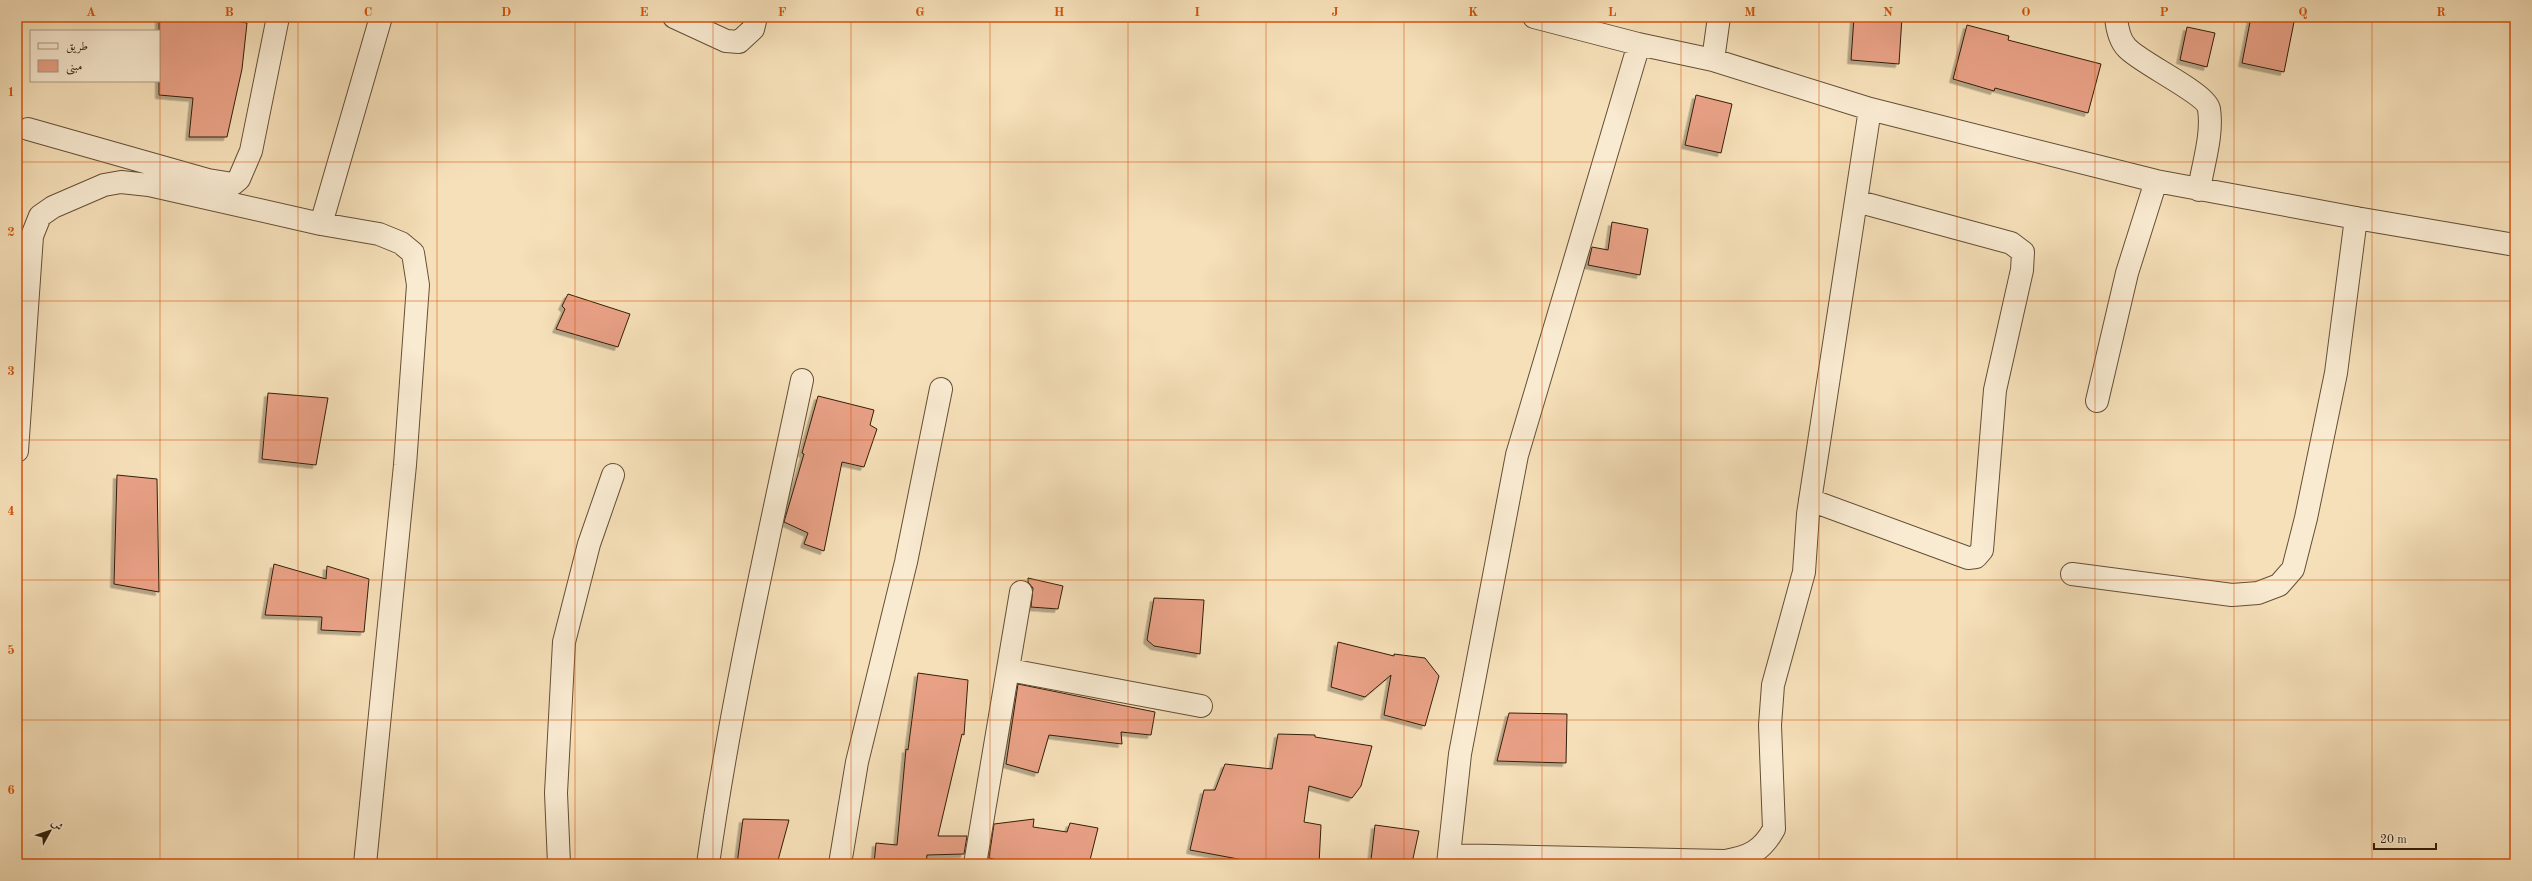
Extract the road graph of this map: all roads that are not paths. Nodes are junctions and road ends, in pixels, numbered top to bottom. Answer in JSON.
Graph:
{"nodes":[{"id":1,"x":278,"y":17,"type":"edge"},
{"id":2,"x":381,"y":17,"type":"edge"},
{"id":3,"x":674,"y":17,"type":"edge"},
{"id":4,"x":756,"y":17,"type":"edge"},
{"id":5,"x":1534,"y":17,"type":"edge"},
{"id":6,"x":1719,"y":17,"type":"edge"},
{"id":7,"x":2116,"y":17,"type":"edge"},
{"id":8,"x":1639,"y":44,"type":"junction"},
{"id":9,"x":1713,"y":60,"type":"junction"},
{"id":10,"x":1870,"y":109,"type":"junction"},
{"id":11,"x":28,"y":129,"type":"dead end"},
{"id":12,"x":2156,"y":181,"type":"junction"},
{"id":13,"x":2199,"y":190,"type":"junction"},
{"id":14,"x":1856,"y":201,"type":"junction"},
{"id":15,"x":2356,"y":218,"type":"junction"},
{"id":16,"x":321,"y":224,"type":"junction"},
{"id":17,"x":2515,"y":245,"type":"edge"},
{"id":18,"x":802,"y":380,"type":"dead end"},
{"id":19,"x":941,"y":389,"type":"dead end"},
{"id":20,"x":2097,"y":401,"type":"dead end"},
{"id":21,"x":17,"y":451,"type":"edge"},
{"id":22,"x":613,"y":475,"type":"dead end"},
{"id":23,"x":1810,"y":500,"type":"junction"},
{"id":24,"x":2072,"y":574,"type":"dead end"},
{"id":25,"x":1021,"y":592,"type":"dead end"},
{"id":26,"x":1009,"y":670,"type":"junction"},
{"id":27,"x":1201,"y":706,"type":"dead end"},
{"id":28,"x":1449,"y":860,"type":"edge"},
{"id":29,"x":365,"y":864,"type":"edge"},
{"id":30,"x":559,"y":864,"type":"edge"},
{"id":31,"x":708,"y":864,"type":"edge"},
{"id":32,"x":840,"y":864,"type":"edge"},
{"id":33,"x":975,"y":864,"type":"edge"}],
"edges":[{"from":1,"to":11,"type":"street"},
{"from":2,"to":16,"type":"street"},
{"from":3,"to":4,"type":"street"},
{"from":5,"to":8,"type":"street"},
{"from":6,"to":9,"type":"street"},
{"from":7,"to":13,"type":"street"},
{"from":8,"to":9,"type":"street"},
{"from":8,"to":28,"type":"street"},
{"from":9,"to":10,"type":"street"},
{"from":10,"to":12,"type":"street"},
{"from":10,"to":14,"type":"street"},
{"from":12,"to":13,"type":"street"},
{"from":12,"to":20,"type":"street"},
{"from":13,"to":15,"type":"street"},
{"from":14,"to":23,"type":"street"},
{"from":14,"to":23,"type":"street"},
{"from":15,"to":17,"type":"street"},
{"from":15,"to":24,"type":"street"},
{"from":16,"to":21,"type":"street"},
{"from":16,"to":29,"type":"street"},
{"from":18,"to":31,"type":"street"},
{"from":19,"to":32,"type":"street"},
{"from":22,"to":30,"type":"street"},
{"from":23,"to":28,"type":"street"},
{"from":25,"to":26,"type":"street"},
{"from":26,"to":27,"type":"street"},
{"from":26,"to":33,"type":"street"}]}
